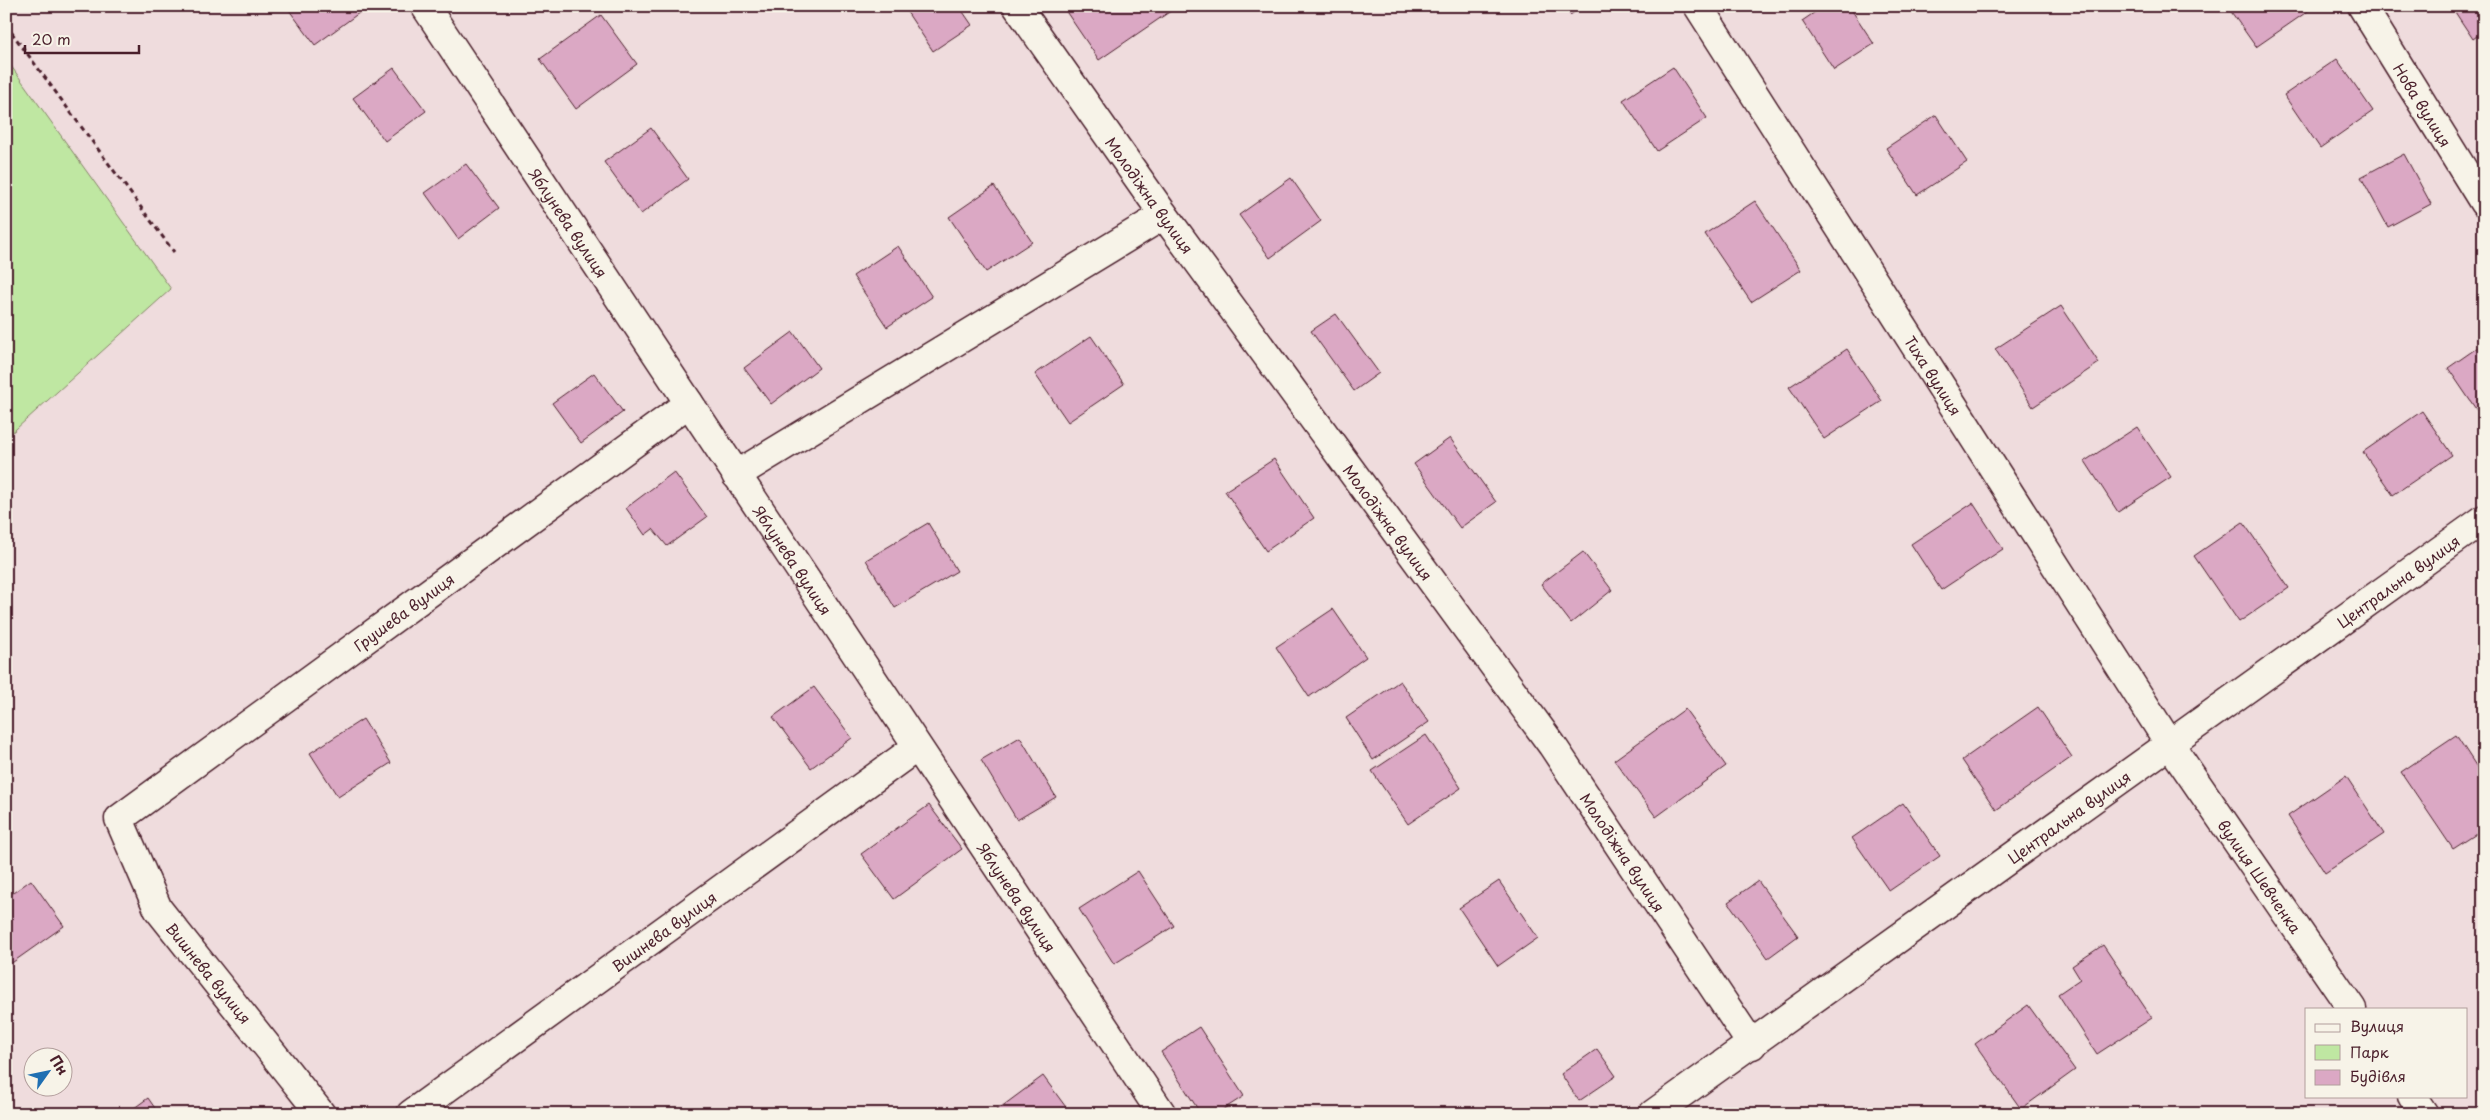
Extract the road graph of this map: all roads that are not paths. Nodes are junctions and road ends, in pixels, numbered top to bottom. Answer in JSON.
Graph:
{"nodes":[{"id":1,"x":425,"y":6,"type":"edge"},
{"id":2,"x":1017,"y":6,"type":"edge"},
{"id":3,"x":1698,"y":6,"type":"edge"},
{"id":4,"x":2362,"y":6,"type":"edge"},
{"id":5,"x":2484,"y":203,"type":"edge"},
{"id":6,"x":1164,"y":215,"type":"junction"},
{"id":7,"x":689,"y":403,"type":"junction"},
{"id":8,"x":736,"y":475,"type":"junction"},
{"id":9,"x":2484,"y":519,"type":"edge"},
{"id":10,"x":2169,"y":743,"type":"junction"},
{"id":11,"x":916,"y":747,"type":"junction"},
{"id":12,"x":119,"y":819,"type":"joint"},
{"id":13,"x":2351,"y":1008,"type":"edge"},
{"id":14,"x":1752,"y":1045,"type":"junction"},
{"id":15,"x":2413,"y":1098,"type":"edge"},
{"id":16,"x":322,"y":1114,"type":"edge"},
{"id":17,"x":411,"y":1114,"type":"edge"},
{"id":18,"x":1162,"y":1114,"type":"edge"},
{"id":19,"x":1653,"y":1114,"type":"edge"},
{"id":20,"x":2424,"y":1114,"type":"edge"}],
"edges":[{"from":1,"to":7,"type":"street","name":"Яблунева вулиця"},
{"from":2,"to":6,"type":"street","name":"Молодіжна вулиця"},
{"from":3,"to":10,"type":"street","name":"Тиха вулиця"},
{"from":4,"to":5,"type":"street","name":"Нова вулиця"},
{"from":6,"to":8,"type":"street"},
{"from":6,"to":14,"type":"street","name":"Молодіжна вулиця"},
{"from":7,"to":8,"type":"street","name":"Яблунева вулиця"},
{"from":7,"to":12,"type":"street","name":"Грушева вулиця"},
{"from":8,"to":11,"type":"street","name":"Яблунева вулиця"},
{"from":9,"to":10,"type":"street","name":"Центральна вулиця"},
{"from":10,"to":13,"type":"street","name":"вулиця Шевченка"},
{"from":10,"to":14,"type":"street","name":"Центральна вулиця"},
{"from":11,"to":17,"type":"street","name":"Вишнева вулиця"},
{"from":11,"to":18,"type":"street","name":"Яблунева вулиця"},
{"from":12,"to":16,"type":"street","name":"Вишнева вулиця"},
{"from":14,"to":19,"type":"street","name":"Центральна вулиця"},
{"from":15,"to":20,"type":"street"}]}
